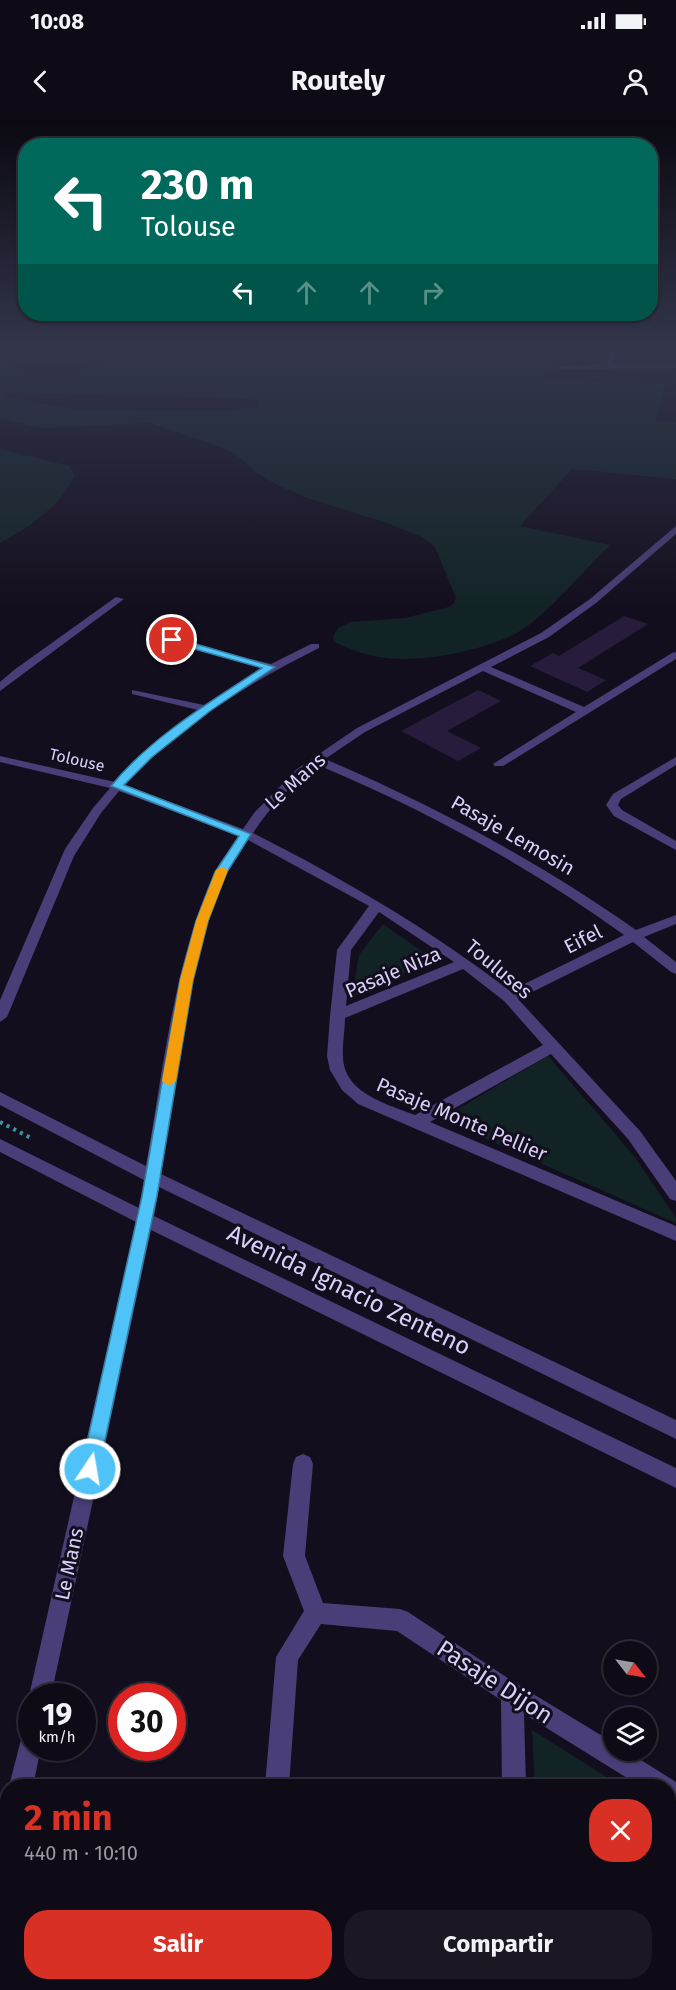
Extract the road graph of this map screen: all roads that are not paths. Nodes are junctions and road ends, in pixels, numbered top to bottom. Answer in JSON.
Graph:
{"nodes":[{"id":1,"x":676,"y":529,"type":"edge"},
{"id":2,"x":119,"y":598,"type":"dead end"},
{"id":3,"x":172,"y":640,"type":"dead end"},
{"id":4,"x":315,"y":646,"type":"dead end"},
{"id":5,"x":676,"y":655,"type":"edge"},
{"id":6,"x":270,"y":667,"type":"junction"},
{"id":7,"x":483,"y":667,"type":"junction"},
{"id":8,"x":0,"y":688,"type":"edge"},
{"id":9,"x":136,"y":692,"type":"dead end"},
{"id":10,"x":206,"y":709,"type":"junction"},
{"id":11,"x":584,"y":711,"type":"junction"},
{"id":12,"x":0,"y":759,"type":"edge"},
{"id":13,"x":317,"y":760,"type":"junction"},
{"id":14,"x":676,"y":760,"type":"edge"},
{"id":15,"x":499,"y":764,"type":"dead end"},
{"id":16,"x":116,"y":786,"type":"junction"},
{"id":17,"x":246,"y":834,"type":"junction"},
{"id":18,"x":676,"y":846,"type":"edge"},
{"id":19,"x":377,"y":905,"type":"junction"},
{"id":20,"x":676,"y":919,"type":"edge"},
{"id":21,"x":634,"y":936,"type":"junction"},
{"id":22,"x":464,"y":963,"type":"junction"},
{"id":23,"x":676,"y":969,"type":"edge"},
{"id":24,"x":509,"y":998,"type":"junction"},
{"id":25,"x":337,"y":1016,"type":"junction"},
{"id":26,"x":0,"y":1017,"type":"edge"},
{"id":27,"x":553,"y":1046,"type":"junction"},
{"id":28,"x":0,"y":1098,"type":"edge"},
{"id":29,"x":416,"y":1122,"type":"junction"},
{"id":30,"x":0,"y":1144,"type":"edge"},
{"id":31,"x":153,"y":1177,"type":"junction"},
{"id":32,"x":676,"y":1194,"type":"edge"},
{"id":33,"x":145,"y":1218,"type":"junction"},
{"id":34,"x":676,"y":1234,"type":"edge"},
{"id":35,"x":676,"y":1430,"type":"edge"},
{"id":36,"x":303,"y":1464,"type":"dead end"},
{"id":37,"x":676,"y":1478,"type":"edge"},
{"id":38,"x":316,"y":1613,"type":"junction"},
{"id":39,"x":43,"y":1683,"type":"edge"},
{"id":40,"x":512,"y":1694,"type":"junction"},
{"id":41,"x":26,"y":1761,"type":"edge"},
{"id":42,"x":23,"y":1779,"type":"edge"},
{"id":43,"x":278,"y":1779,"type":"edge"},
{"id":44,"x":514,"y":1779,"type":"edge"},
{"id":45,"x":650,"y":1779,"type":"edge"}],
"edges":[{"from":1,"to":7,"type":"street","name":"Le Mans"},
{"from":2,"to":8,"type":"street"},
{"from":3,"to":6,"type":"street"},
{"from":4,"to":6,"type":"street"},
{"from":5,"to":11,"type":"street"},
{"from":6,"to":10,"type":"street"},
{"from":7,"to":11,"type":"street"},
{"from":7,"to":13,"type":"street","name":"Le Mans"},
{"from":9,"to":10,"type":"street"},
{"from":10,"to":16,"type":"street"},
{"from":11,"to":15,"type":"street"},
{"from":12,"to":16,"type":"street","name":"Tolouse"},
{"from":13,"to":17,"type":"street","name":"Le Mans"},
{"from":13,"to":21,"type":"street","name":"Pasaje Lemosin"},
{"from":14,"to":18,"type":"street"},
{"from":16,"to":17,"type":"street","name":"Tolouse"},
{"from":16,"to":26,"type":"street"},
{"from":17,"to":19,"type":"street","name":"Touluses"},
{"from":17,"to":31,"type":"street","name":"Le Mans"},
{"from":19,"to":22,"type":"street","name":"Touluses"},
{"from":19,"to":25,"type":"street","name":"Pasaje Monte Pellier"},
{"from":20,"to":21,"type":"street","name":"Eifel"},
{"from":21,"to":23,"type":"street","name":"Pasaje Lemosin"},
{"from":21,"to":24,"type":"street","name":"Eifel"},
{"from":22,"to":24,"type":"street","name":"Touluses"},
{"from":22,"to":25,"type":"street","name":"Pasaje Niza"},
{"from":24,"to":27,"type":"street","name":"Touluses"},
{"from":25,"to":29,"type":"street","name":"Pasaje Monte Pellier"},
{"from":27,"to":29,"type":"street"},
{"from":27,"to":32,"type":"street","name":"Touluses"},
{"from":28,"to":31,"type":"street","name":"Avenida Ignacio Zenteno"},
{"from":29,"to":34,"type":"street","name":"Pasaje Monte Pellier"},
{"from":30,"to":33,"type":"street","name":"Avenida Ignacio Zenteno"},
{"from":31,"to":33,"type":"street","name":"Le Mans"},
{"from":31,"to":35,"type":"street","name":"Avenida Ignacio Zenteno"},
{"from":33,"to":37,"type":"street","name":"Avenida Ignacio Zenteno"},
{"from":33,"to":39,"type":"street","name":"Le Mans"},
{"from":36,"to":38,"type":"street"},
{"from":38,"to":40,"type":"street","name":"Pasaje Dijon"},
{"from":38,"to":43,"type":"street"},
{"from":40,"to":44,"type":"street"},
{"from":40,"to":45,"type":"street","name":"Pasaje Dijon"},
{"from":41,"to":42,"type":"street"}]}
